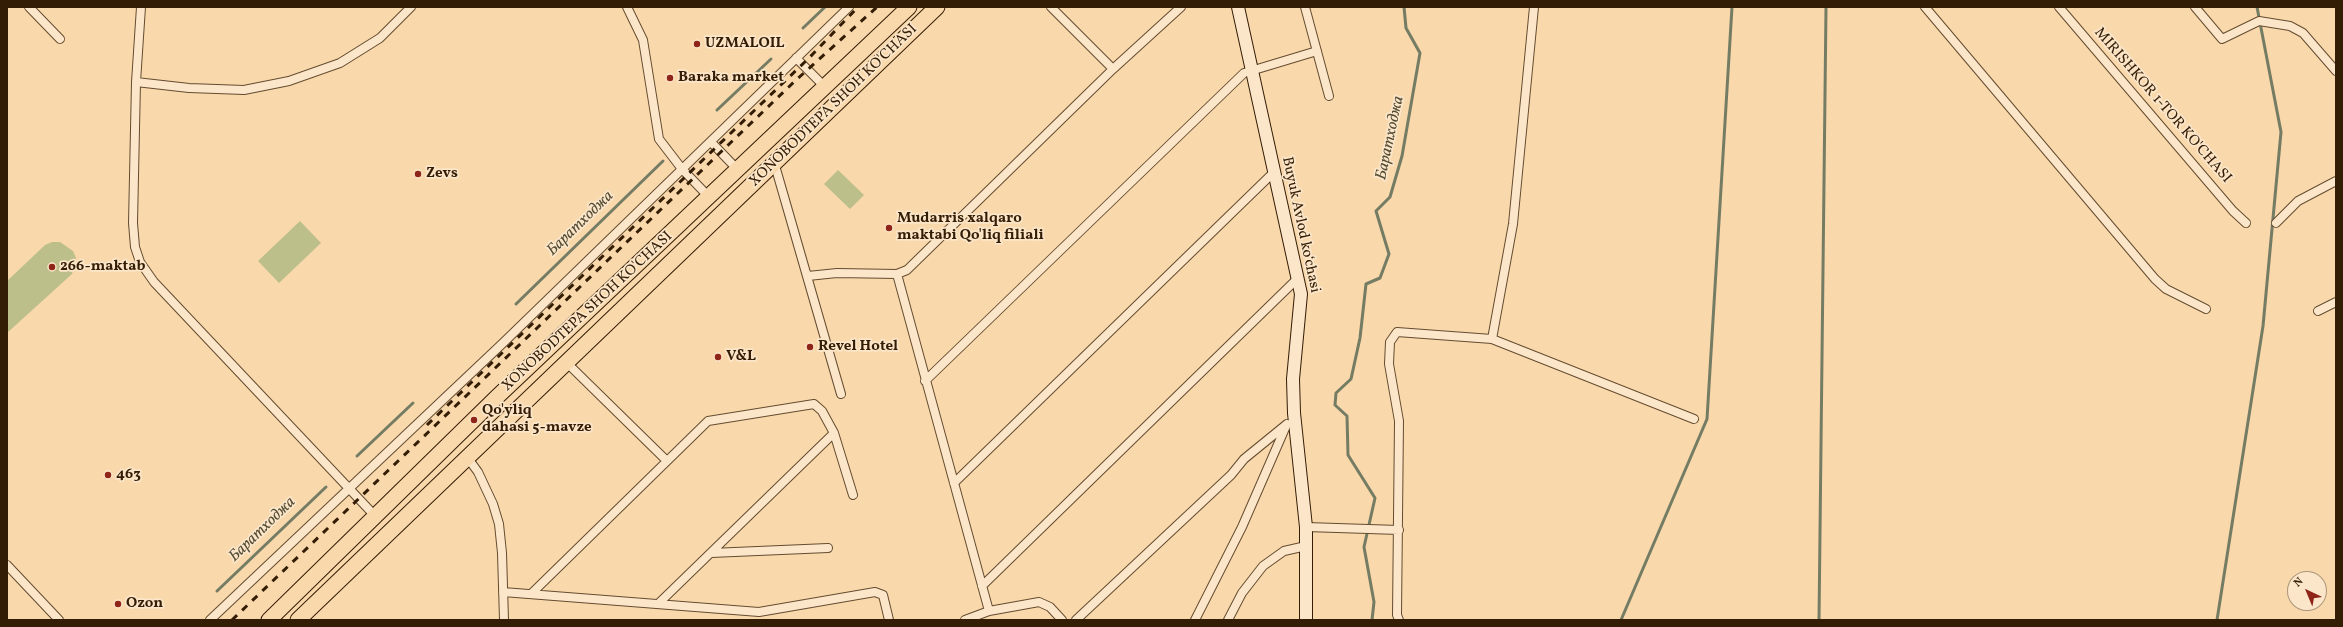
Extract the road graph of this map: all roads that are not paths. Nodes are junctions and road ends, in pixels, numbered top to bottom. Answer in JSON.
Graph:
{"nodes":[{"id":1,"x":29,"y":7,"type":"edge"},
{"id":2,"x":141,"y":7,"type":"edge"},
{"id":3,"x":411,"y":7,"type":"edge"},
{"id":4,"x":627,"y":7,"type":"edge"},
{"id":5,"x":848,"y":7,"type":"edge"},
{"id":6,"x":909,"y":7,"type":"edge"},
{"id":7,"x":937,"y":7,"type":"edge"},
{"id":8,"x":1051,"y":7,"type":"edge"},
{"id":9,"x":1181,"y":7,"type":"edge"},
{"id":10,"x":1238,"y":7,"type":"edge"},
{"id":11,"x":1305,"y":7,"type":"edge"},
{"id":12,"x":1534,"y":7,"type":"edge"},
{"id":13,"x":1925,"y":7,"type":"edge"},
{"id":14,"x":2058,"y":7,"type":"edge"},
{"id":15,"x":2195,"y":7,"type":"edge"},
{"id":16,"x":890,"y":26,"type":"junction"},
{"id":17,"x":60,"y":39,"type":"dead end"},
{"id":18,"x":903,"y":40,"type":"junction"},
{"id":19,"x":1317,"y":51,"type":"junction"},
{"id":20,"x":796,"y":58,"type":"junction"},
{"id":21,"x":1114,"y":69,"type":"junction"},
{"id":22,"x":1252,"y":69,"type":"junction"},
{"id":23,"x":2336,"y":71,"type":"edge"},
{"id":24,"x":136,"y":82,"type":"junction"},
{"id":25,"x":825,"y":88,"type":"junction"},
{"id":26,"x":1328,"y":96,"type":"dead end"},
{"id":27,"x":711,"y":142,"type":"junction"},
{"id":28,"x":774,"y":162,"type":"junction"},
{"id":29,"x":682,"y":169,"type":"junction"},
{"id":30,"x":738,"y":170,"type":"junction"},
{"id":31,"x":1273,"y":173,"type":"junction"},
{"id":32,"x":2336,"y":181,"type":"edge"},
{"id":33,"x":710,"y":198,"type":"junction"},
{"id":34,"x":2246,"y":223,"type":"dead end"},
{"id":35,"x":2276,"y":223,"type":"dead end"},
{"id":36,"x":897,"y":274,"type":"junction"},
{"id":37,"x":808,"y":276,"type":"junction"},
{"id":38,"x":1297,"y":279,"type":"junction"},
{"id":39,"x":2336,"y":302,"type":"edge"},
{"id":40,"x":2206,"y":309,"type":"dead end"},
{"id":41,"x":2318,"y":311,"type":"dead end"},
{"id":42,"x":1492,"y":338,"type":"junction"},
{"id":43,"x":566,"y":362,"type":"junction"},
{"id":44,"x":926,"y":381,"type":"junction"},
{"id":45,"x":841,"y":394,"type":"dead end"},
{"id":46,"x":1294,"y":413,"type":"junction"},
{"id":47,"x":1694,"y":419,"type":"dead end"},
{"id":48,"x":1286,"y":424,"type":"junction"},
{"id":49,"x":834,"y":433,"type":"junction"},
{"id":50,"x":467,"y":457,"type":"junction"},
{"id":51,"x":667,"y":461,"type":"junction"},
{"id":52,"x":954,"y":483,"type":"junction"},
{"id":53,"x":349,"y":489,"type":"junction"},
{"id":54,"x":853,"y":495,"type":"dead end"},
{"id":55,"x":376,"y":517,"type":"junction"},
{"id":56,"x":1306,"y":527,"type":"junction"},
{"id":57,"x":1399,"y":530,"type":"junction"},
{"id":58,"x":1306,"y":546,"type":"junction"},
{"id":59,"x":828,"y":548,"type":"dead end"},
{"id":60,"x":711,"y":552,"type":"junction"},
{"id":61,"x":7,"y":565,"type":"edge"},
{"id":62,"x":982,"y":586,"type":"junction"},
{"id":63,"x":503,"y":592,"type":"junction"},
{"id":64,"x":531,"y":594,"type":"junction"},
{"id":65,"x":658,"y":604,"type":"junction"},
{"id":66,"x":989,"y":612,"type":"junction"},
{"id":67,"x":59,"y":620,"type":"edge"},
{"id":68,"x":210,"y":620,"type":"edge"},
{"id":69,"x":269,"y":620,"type":"edge"},
{"id":70,"x":298,"y":620,"type":"edge"},
{"id":71,"x":504,"y":620,"type":"edge"},
{"id":72,"x":889,"y":620,"type":"edge"},
{"id":73,"x":965,"y":620,"type":"edge"},
{"id":74,"x":1062,"y":620,"type":"edge"},
{"id":75,"x":1076,"y":620,"type":"edge"},
{"id":76,"x":1195,"y":620,"type":"edge"},
{"id":77,"x":1228,"y":620,"type":"edge"},
{"id":78,"x":1306,"y":620,"type":"edge"},
{"id":79,"x":1399,"y":620,"type":"edge"}],
"edges":[{"from":1,"to":17,"type":"street"},
{"from":2,"to":24,"type":"street"},
{"from":3,"to":24,"type":"street"},
{"from":4,"to":29,"type":"street"},
{"from":5,"to":20,"type":"street"},
{"from":6,"to":16,"type":"highway","name":"XONOBODTEPA SHOH KO'CHASI"},
{"from":7,"to":18,"type":"highway","name":"XONOBODTEPA SHOH KO'CHASI"},
{"from":8,"to":21,"type":"street"},
{"from":9,"to":21,"type":"street"},
{"from":10,"to":22,"type":"street","name":"Buyuk Avlod koʻchasi"},
{"from":11,"to":19,"type":"street"},
{"from":12,"to":42,"type":"street"},
{"from":13,"to":40,"type":"street"},
{"from":14,"to":34,"type":"street","name":"MIRISHKOR 1-TOR KO'CHASI"},
{"from":15,"to":23,"type":"street"},
{"from":16,"to":18,"type":"highway"},
{"from":16,"to":25,"type":"highway","name":"XONOBODTEPA SHOH KO'CHASI"},
{"from":18,"to":28,"type":"highway","name":"XONOBODTEPA SHOH KO'CHASI"},
{"from":19,"to":22,"type":"street"},
{"from":19,"to":26,"type":"street"},
{"from":20,"to":25,"type":"street"},
{"from":20,"to":27,"type":"street"},
{"from":21,"to":36,"type":"street"},
{"from":22,"to":31,"type":"street","name":"Buyuk Avlod koʻchasi"},
{"from":22,"to":44,"type":"street"},
{"from":24,"to":53,"type":"street"},
{"from":25,"to":30,"type":"highway","name":"XONOBODTEPA SHOH KO'CHASI"},
{"from":27,"to":29,"type":"street"},
{"from":27,"to":30,"type":"street"},
{"from":28,"to":37,"type":"street"},
{"from":28,"to":43,"type":"highway","name":"XONOBODTEPA SHOH KO'CHASI"},
{"from":29,"to":33,"type":"street"},
{"from":29,"to":53,"type":"street"},
{"from":30,"to":33,"type":"highway","name":"XONOBODTEPA SHOH KO'CHASI"},
{"from":31,"to":38,"type":"street","name":"Buyuk Avlod koʻchasi"},
{"from":31,"to":52,"type":"street"},
{"from":32,"to":35,"type":"street"},
{"from":33,"to":55,"type":"highway","name":"XONOBODTEPA SHOH KO'CHASI"},
{"from":36,"to":37,"type":"street"},
{"from":36,"to":44,"type":"street"},
{"from":37,"to":45,"type":"street"},
{"from":38,"to":46,"type":"street","name":"Buyuk Avlod koʻchasi"},
{"from":38,"to":62,"type":"street"},
{"from":39,"to":41,"type":"street"},
{"from":42,"to":47,"type":"street"},
{"from":42,"to":57,"type":"street"},
{"from":43,"to":50,"type":"highway","name":"XONOBODTEPA SHOH KO'CHASI"},
{"from":43,"to":51,"type":"street"},
{"from":44,"to":52,"type":"street"},
{"from":46,"to":48,"type":"street"},
{"from":46,"to":56,"type":"street","name":"Buyuk Avlod koʻchasi"},
{"from":48,"to":75,"type":"street"},
{"from":48,"to":76,"type":"street"},
{"from":49,"to":51,"type":"street"},
{"from":49,"to":54,"type":"street"},
{"from":49,"to":60,"type":"street"},
{"from":50,"to":63,"type":"street"},
{"from":50,"to":70,"type":"highway","name":"XONOBODTEPA SHOH KO'CHASI"},
{"from":51,"to":64,"type":"street"},
{"from":52,"to":62,"type":"street"},
{"from":53,"to":55,"type":"street"},
{"from":53,"to":68,"type":"street"},
{"from":55,"to":69,"type":"highway","name":"XONOBODTEPA SHOH KO'CHASI"},
{"from":56,"to":57,"type":"street"},
{"from":56,"to":58,"type":"street","name":"Buyuk Avlod koʻchasi"},
{"from":57,"to":79,"type":"street"},
{"from":58,"to":77,"type":"street"},
{"from":58,"to":78,"type":"street","name":"Buyuk Avlod koʻchasi"},
{"from":59,"to":60,"type":"street"},
{"from":60,"to":65,"type":"street"},
{"from":61,"to":67,"type":"street"},
{"from":62,"to":66,"type":"street"},
{"from":63,"to":64,"type":"street"},
{"from":63,"to":71,"type":"street"},
{"from":64,"to":65,"type":"street"},
{"from":65,"to":72,"type":"street"},
{"from":66,"to":73,"type":"street"},
{"from":66,"to":74,"type":"street"}]}
